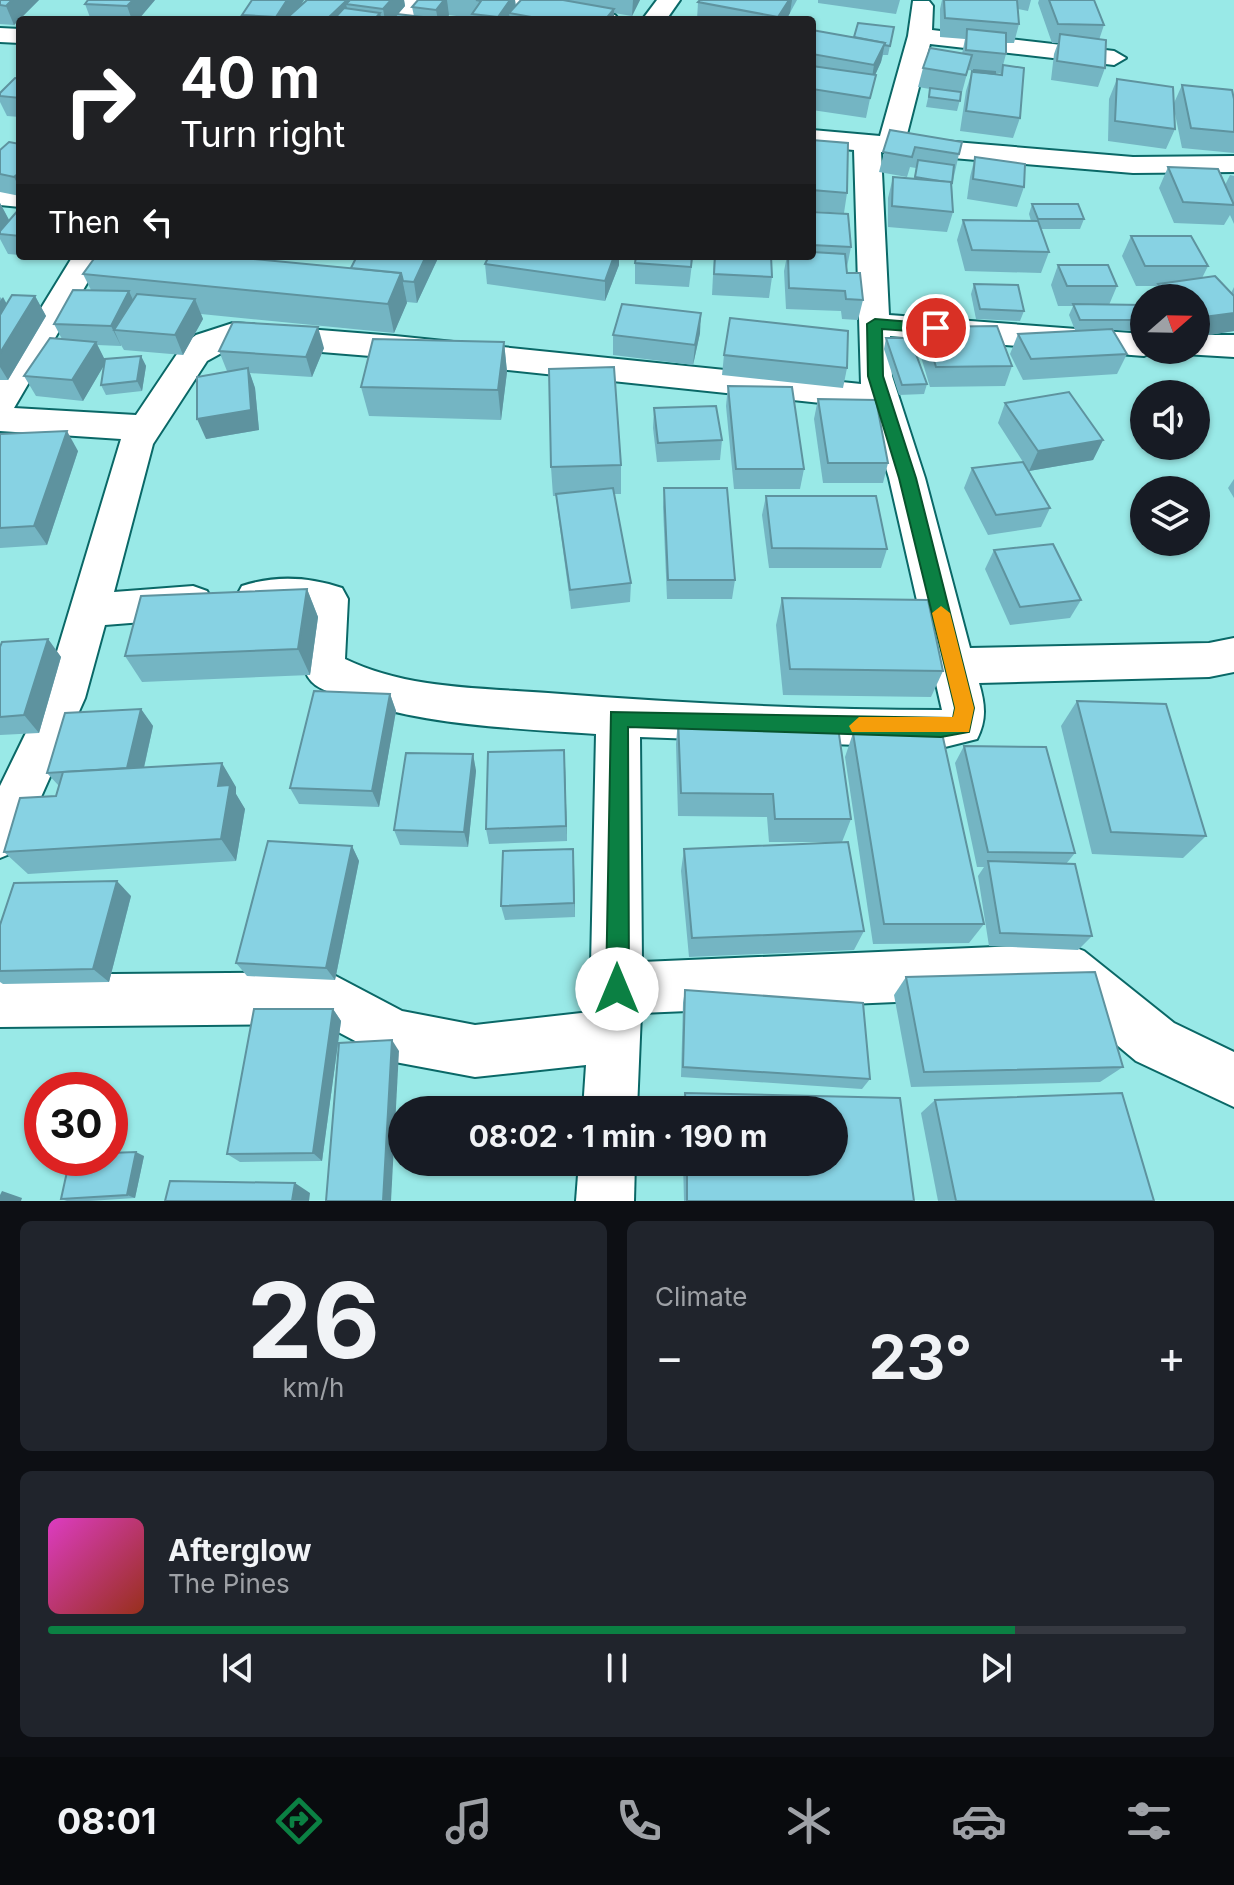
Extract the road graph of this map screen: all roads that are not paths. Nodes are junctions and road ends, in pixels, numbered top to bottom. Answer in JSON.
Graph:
{"nodes":[{"id":1,"x":519,"y":1,"type":"edge"},
{"id":2,"x":921,"y":6,"type":"dead end"},
{"id":3,"x":588,"y":16,"type":"edge"},
{"id":4,"x":920,"y":36,"type":"junction"},
{"id":5,"x":1114,"y":58,"type":"dead end"},
{"id":6,"x":816,"y":138,"type":"edge"},
{"id":7,"x":879,"y":143,"type":"junction"},
{"id":8,"x":1234,"y":164,"type":"edge"},
{"id":9,"x":86,"y":260,"type":"edge"},
{"id":10,"x":875,"y":324,"type":"junction"},
{"id":11,"x":1130,"y":344,"type":"edge"},
{"id":12,"x":1210,"y":346,"type":"edge"},
{"id":13,"x":1234,"y":346,"type":"edge"},
{"id":14,"x":882,"y":398,"type":"junction"},
{"id":15,"x":0,"y":403,"type":"edge"},
{"id":16,"x":0,"y":419,"type":"edge"},
{"id":17,"x":143,"y":428,"type":"junction"},
{"id":18,"x":90,"y":610,"type":"junction"},
{"id":19,"x":1234,"y":655,"type":"edge"},
{"id":20,"x":954,"y":666,"type":"junction"},
{"id":21,"x":618,"y":718,"type":"junction"},
{"id":22,"x":0,"y":836,"type":"edge"},
{"id":23,"x":0,"y":1001,"type":"edge"},
{"id":24,"x":616,"y":1012,"type":"junction"},
{"id":25,"x":1234,"y":1080,"type":"edge"},
{"id":26,"x":611,"y":1096,"type":"edge"},
{"id":27,"x":606,"y":1176,"type":"edge"},
{"id":28,"x":605,"y":1201,"type":"edge"}],
"edges":[{"from":1,"to":3,"type":"street"},
{"from":2,"to":4,"type":"street"},
{"from":4,"to":5,"type":"street"},
{"from":4,"to":7,"type":"street"},
{"from":6,"to":7,"type":"street"},
{"from":7,"to":8,"type":"street"},
{"from":7,"to":10,"type":"street"},
{"from":9,"to":15,"type":"street"},
{"from":10,"to":11,"type":"street"},
{"from":10,"to":14,"type":"street"},
{"from":12,"to":13,"type":"street"},
{"from":14,"to":17,"type":"street"},
{"from":14,"to":20,"type":"street"},
{"from":16,"to":17,"type":"street"},
{"from":17,"to":18,"type":"street"},
{"from":18,"to":21,"type":"street"},
{"from":18,"to":22,"type":"street"},
{"from":19,"to":20,"type":"street"},
{"from":20,"to":21,"type":"street"},
{"from":21,"to":24,"type":"street"},
{"from":23,"to":24,"type":"street"},
{"from":24,"to":25,"type":"street"},
{"from":24,"to":26,"type":"street"},
{"from":27,"to":28,"type":"street"}]}
